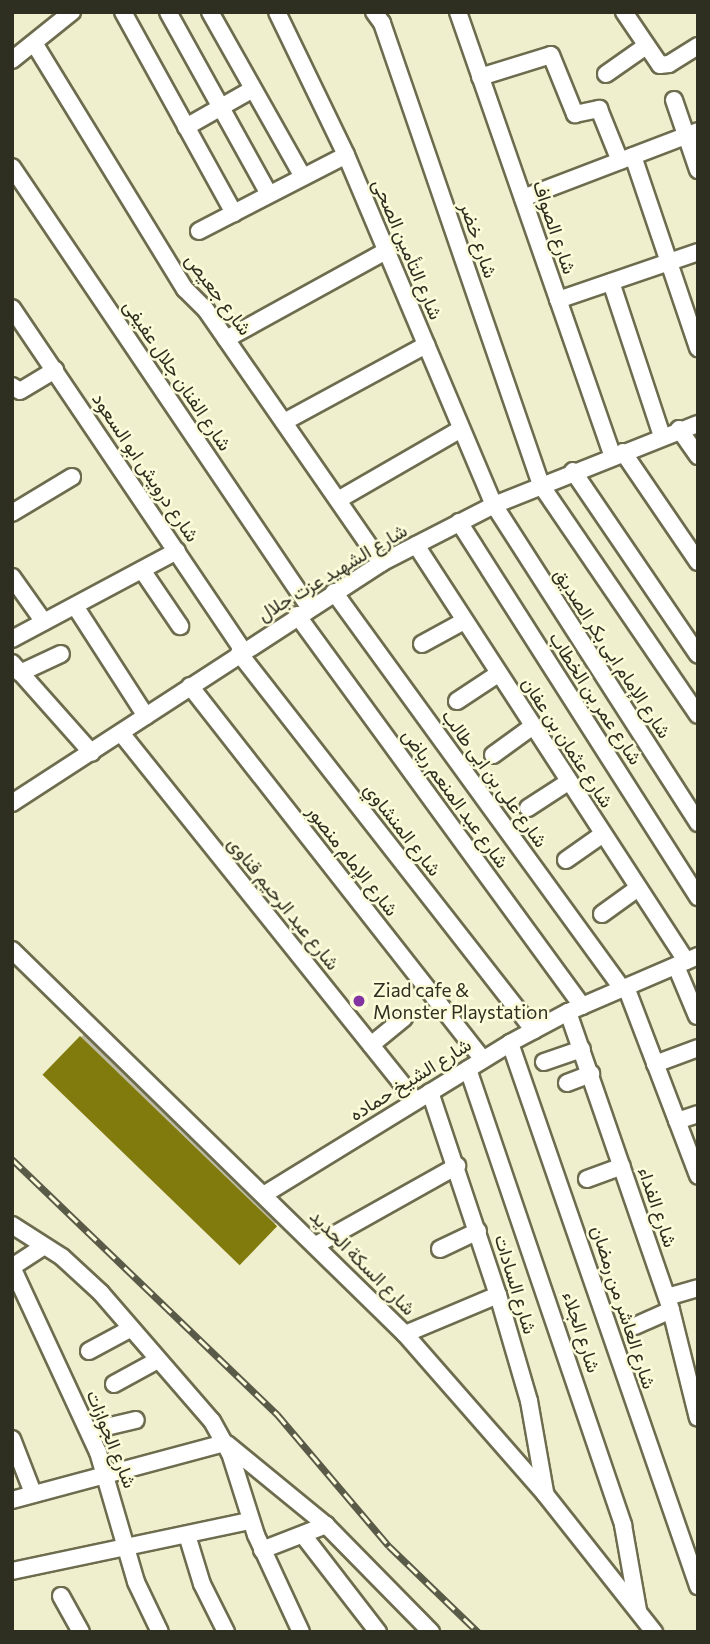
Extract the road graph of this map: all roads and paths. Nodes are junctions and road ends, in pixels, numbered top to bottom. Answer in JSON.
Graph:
{"nodes":[{"id":1,"x":72,"y":12,"type":"edge"},
{"id":2,"x":123,"y":12,"type":"edge"},
{"id":3,"x":168,"y":12,"type":"edge"},
{"id":4,"x":209,"y":12,"type":"edge"},
{"id":5,"x":277,"y":12,"type":"edge"},
{"id":6,"x":374,"y":12,"type":"edge"},
{"id":7,"x":458,"y":12,"type":"edge"},
{"id":8,"x":624,"y":12,"type":"edge"},
{"id":9,"x":34,"y":43,"type":"junction"},
{"id":10,"x":646,"y":46,"type":"junction"},
{"id":11,"x":698,"y":46,"type":"edge"},
{"id":12,"x":12,"y":60,"type":"edge"},
{"id":13,"x":606,"y":74,"type":"dead end"},
{"id":14,"x":480,"y":77,"type":"junction"},
{"id":15,"x":253,"y":89,"type":"junction"},
{"id":16,"x":674,"y":100,"type":"dead end"},
{"id":17,"x":221,"y":107,"type":"junction"},
{"id":18,"x":186,"y":127,"type":"junction"},
{"id":19,"x":692,"y":133,"type":"edge"},
{"id":20,"x":346,"y":155,"type":"junction"},
{"id":21,"x":627,"y":158,"type":"junction"},
{"id":22,"x":12,"y":167,"type":"edge"},
{"id":23,"x":698,"y":170,"type":"edge"},
{"id":24,"x":303,"y":177,"type":"junction"},
{"id":25,"x":269,"y":194,"type":"junction"},
{"id":26,"x":523,"y":198,"type":"junction"},
{"id":27,"x":234,"y":213,"type":"junction"},
{"id":28,"x":199,"y":231,"type":"dead end"},
{"id":29,"x":386,"y":250,"type":"junction"},
{"id":30,"x":698,"y":252,"type":"edge"},
{"id":31,"x":668,"y":262,"type":"junction"},
{"id":32,"x":611,"y":282,"type":"junction"},
{"id":33,"x":558,"y":300,"type":"junction"},
{"id":34,"x":12,"y":308,"type":"edge"},
{"id":35,"x":226,"y":339,"type":"junction"},
{"id":36,"x":426,"y":345,"type":"junction"},
{"id":37,"x":698,"y":348,"type":"edge"},
{"id":38,"x":55,"y":370,"type":"junction"},
{"id":39,"x":12,"y":386,"type":"edge"},
{"id":40,"x":284,"y":422,"type":"junction"},
{"id":41,"x":698,"y":424,"type":"edge"},
{"id":42,"x":461,"y":429,"type":"junction"},
{"id":43,"x":679,"y":429,"type":"junction"},
{"id":44,"x":662,"y":436,"type":"junction"},
{"id":45,"x":618,"y":454,"type":"junction"},
{"id":46,"x":698,"y":456,"type":"edge"},
{"id":47,"x":573,"y":471,"type":"junction"},
{"id":48,"x":72,"y":477,"type":"dead end"},
{"id":49,"x":541,"y":485,"type":"junction"},
{"id":50,"x":338,"y":500,"type":"junction"},
{"id":51,"x":494,"y":505,"type":"junction"},
{"id":52,"x":12,"y":513,"type":"edge"},
{"id":53,"x":458,"y":522,"type":"junction"},
{"id":54,"x":416,"y":545,"type":"junction"},
{"id":55,"x":177,"y":551,"type":"junction"},
{"id":56,"x":698,"y":562,"type":"edge"},
{"id":57,"x":382,"y":564,"type":"junction"},
{"id":58,"x":142,"y":570,"type":"junction"},
{"id":59,"x":12,"y":577,"type":"edge"},
{"id":60,"x":334,"y":592,"type":"junction"},
{"id":61,"x":75,"y":606,"type":"junction"},
{"id":62,"x":303,"y":611,"type":"junction"},
{"id":63,"x":464,"y":621,"type":"junction"},
{"id":64,"x":44,"y":622,"type":"junction"},
{"id":65,"x":180,"y":626,"type":"dead end"},
{"id":66,"x":12,"y":639,"type":"edge"},
{"id":67,"x":422,"y":644,"type":"dead end"},
{"id":68,"x":241,"y":652,"type":"junction"},
{"id":69,"x":61,"y":654,"type":"dead end"},
{"id":70,"x":698,"y":655,"type":"edge"},
{"id":71,"x":16,"y":668,"type":"edge"},
{"id":72,"x":498,"y":674,"type":"junction"},
{"id":73,"x":190,"y":686,"type":"junction"},
{"id":74,"x":457,"y":701,"type":"dead end"},
{"id":75,"x":698,"y":715,"type":"edge"},
{"id":76,"x":146,"y":716,"type":"junction"},
{"id":77,"x":533,"y":726,"type":"junction"},
{"id":78,"x":121,"y":733,"type":"junction"},
{"id":79,"x":92,"y":753,"type":"junction"},
{"id":80,"x":493,"y":755,"type":"dead end"},
{"id":81,"x":568,"y":782,"type":"junction"},
{"id":82,"x":12,"y":803,"type":"edge"},
{"id":83,"x":528,"y":808,"type":"dead end"},
{"id":84,"x":698,"y":823,"type":"edge"},
{"id":85,"x":603,"y":834,"type":"junction"},
{"id":86,"x":566,"y":860,"type":"dead end"},
{"id":87,"x":638,"y":888,"type":"junction"},
{"id":88,"x":698,"y":897,"type":"edge"},
{"id":89,"x":603,"y":914,"type":"dead end"},
{"id":90,"x":12,"y":950,"type":"edge"},
{"id":91,"x":686,"y":961,"type":"edge"},
{"id":92,"x":624,"y":988,"type":"junction"},
{"id":93,"x":575,"y":1009,"type":"junction"},
{"id":94,"x":697,"y":1016,"type":"edge"},
{"id":95,"x":404,"y":1018,"type":"dead end"},
{"id":96,"x":534,"y":1030,"type":"junction"},
{"id":97,"x":510,"y":1042,"type":"junction"},
{"id":98,"x":371,"y":1045,"type":"junction"},
{"id":99,"x":698,"y":1048,"type":"edge"},
{"id":100,"x":582,"y":1049,"type":"junction"},
{"id":101,"x":482,"y":1059,"type":"junction"},
{"id":102,"x":544,"y":1062,"type":"dead end"},
{"id":103,"x":655,"y":1063,"type":"junction"},
{"id":104,"x":468,"y":1069,"type":"junction"},
{"id":105,"x":592,"y":1074,"type":"junction"},
{"id":106,"x":567,"y":1083,"type":"dead end"},
{"id":107,"x":423,"y":1096,"type":"junction"},
{"id":108,"x":698,"y":1114,"type":"edge"},
{"id":109,"x":677,"y":1121,"type":"junction"},
{"id":110,"x":457,"y":1166,"type":"junction"},
{"id":111,"x":622,"y":1166,"type":"junction"},
{"id":112,"x":696,"y":1168,"type":"edge"},
{"id":113,"x":587,"y":1179,"type":"dead end"},
{"id":114,"x":265,"y":1194,"type":"junction"},
{"id":115,"x":478,"y":1231,"type":"junction"},
{"id":116,"x":16,"y":1233,"type":"edge"},
{"id":117,"x":316,"y":1245,"type":"junction"},
{"id":118,"x":44,"y":1246,"type":"junction"},
{"id":119,"x":440,"y":1249,"type":"dead end"},
{"id":120,"x":12,"y":1267,"type":"edge"},
{"id":121,"x":698,"y":1288,"type":"edge"},
{"id":122,"x":498,"y":1295,"type":"junction"},
{"id":123,"x":669,"y":1304,"type":"junction"},
{"id":124,"x":635,"y":1325,"type":"dead end"},
{"id":125,"x":131,"y":1329,"type":"junction"},
{"id":126,"x":405,"y":1335,"type":"junction"},
{"id":127,"x":89,"y":1351,"type":"dead end"},
{"id":128,"x":158,"y":1360,"type":"junction"},
{"id":129,"x":114,"y":1384,"type":"dead end"},
{"id":130,"x":698,"y":1418,"type":"edge"},
{"id":131,"x":136,"y":1420,"type":"dead end"},
{"id":132,"x":89,"y":1431,"type":"junction"},
{"id":133,"x":12,"y":1439,"type":"edge"},
{"id":134,"x":225,"y":1443,"type":"junction"},
{"id":135,"x":107,"y":1473,"type":"junction"},
{"id":136,"x":33,"y":1493,"type":"junction"},
{"id":137,"x":545,"y":1494,"type":"junction"},
{"id":138,"x":12,"y":1500,"type":"edge"},
{"id":139,"x":250,"y":1521,"type":"junction"},
{"id":140,"x":326,"y":1525,"type":"junction"},
{"id":141,"x":187,"y":1535,"type":"junction"},
{"id":142,"x":303,"y":1535,"type":"junction"},
{"id":143,"x":126,"y":1549,"type":"junction"},
{"id":144,"x":262,"y":1550,"type":"junction"},
{"id":145,"x":12,"y":1571,"type":"edge"},
{"id":146,"x":698,"y":1586,"type":"edge"},
{"id":147,"x":61,"y":1596,"type":"dead end"},
{"id":148,"x":638,"y":1614,"type":"junction"},
{"id":149,"x":73,"y":1629,"type":"edge"},
{"id":150,"x":160,"y":1632,"type":"edge"},
{"id":151,"x":226,"y":1632,"type":"edge"},
{"id":152,"x":301,"y":1632,"type":"edge"},
{"id":153,"x":379,"y":1632,"type":"edge"},
{"id":154,"x":431,"y":1632,"type":"edge"},
{"id":155,"x":654,"y":1632,"type":"edge"}],
"edges":[{"from":1,"to":9,"type":"street"},
{"from":2,"to":18,"type":"street"},
{"from":3,"to":17,"type":"street"},
{"from":4,"to":15,"type":"street"},
{"from":5,"to":20,"type":"street","name":"شارع التأمين الصحى"},
{"from":6,"to":49,"type":"street","name":"شارع خضر"},
{"from":7,"to":14,"type":"street","name":"شارع الصواف"},
{"from":8,"to":10,"type":"street"},
{"from":9,"to":12,"type":"street"},
{"from":9,"to":35,"type":"street","name":"شارع جعيص"},
{"from":10,"to":11,"type":"street"},
{"from":10,"to":13,"type":"street"},
{"from":14,"to":21,"type":"street"},
{"from":14,"to":26,"type":"street","name":"شارع الصواف"},
{"from":15,"to":17,"type":"street"},
{"from":15,"to":24,"type":"street"},
{"from":16,"to":19,"type":"street"},
{"from":17,"to":18,"type":"street"},
{"from":17,"to":25,"type":"street"},
{"from":18,"to":27,"type":"street"},
{"from":19,"to":21,"type":"street"},
{"from":19,"to":23,"type":"street"},
{"from":20,"to":24,"type":"street"},
{"from":20,"to":29,"type":"street","name":"شارع التأمين الصحى"},
{"from":21,"to":26,"type":"street"},
{"from":21,"to":31,"type":"street"},
{"from":22,"to":62,"type":"street","name":"شارع الفنان جلال عفيفى"},
{"from":24,"to":25,"type":"street"},
{"from":25,"to":27,"type":"street"},
{"from":26,"to":33,"type":"street","name":"شارع الصواف"},
{"from":27,"to":28,"type":"street"},
{"from":29,"to":35,"type":"street"},
{"from":29,"to":36,"type":"street","name":"شارع التأمين الصحى"},
{"from":30,"to":31,"type":"street"},
{"from":31,"to":32,"type":"street"},
{"from":31,"to":37,"type":"street"},
{"from":32,"to":33,"type":"street"},
{"from":32,"to":44,"type":"street"},
{"from":33,"to":45,"type":"street","name":"شارع الصواف"},
{"from":34,"to":38,"type":"street","name":"شارع درويش ابو السعود"},
{"from":35,"to":40,"type":"street","name":"شارع جعيص"},
{"from":36,"to":40,"type":"street"},
{"from":36,"to":42,"type":"street","name":"شارع التأمين الصحى"},
{"from":38,"to":39,"type":"street"},
{"from":38,"to":55,"type":"street","name":"شارع درويش ابو السعود"},
{"from":40,"to":50,"type":"street","name":"شارع جعيص"},
{"from":41,"to":43,"type":"street","name":"شارع الشهيد عزت جلال"},
{"from":42,"to":50,"type":"street"},
{"from":42,"to":51,"type":"street","name":"شارع التأمين الصحى"},
{"from":43,"to":44,"type":"street","name":"شارع الشهيد عزت جلال"},
{"from":43,"to":46,"type":"street"},
{"from":44,"to":45,"type":"street","name":"شارع الشهيد عزت جلال"},
{"from":45,"to":47,"type":"street","name":"شارع الشهيد عزت جلال"},
{"from":45,"to":56,"type":"street","name":"شارع الصواف"},
{"from":47,"to":49,"type":"street","name":"شارع الشهيد عزت جلال"},
{"from":47,"to":70,"type":"street"},
{"from":48,"to":52,"type":"street"},
{"from":49,"to":51,"type":"street","name":"شارع الشهيد عزت جلال"},
{"from":49,"to":75,"type":"street","name":"شارع خضر"},
{"from":50,"to":57,"type":"street","name":"شارع جعيص"},
{"from":51,"to":53,"type":"street","name":"شارع الشهيد عزت جلال"},
{"from":51,"to":84,"type":"street","name":"شارع الإمام ابى بكر الصديق"},
{"from":53,"to":54,"type":"street","name":"شارع الشهيد عزت جلال"},
{"from":53,"to":88,"type":"street","name":"شارع عمر بن الخطاب"},
{"from":54,"to":57,"type":"street","name":"شارع الشهيد عزت جلال"},
{"from":54,"to":63,"type":"street","name":"شارع عثمان بن عفان"},
{"from":55,"to":58,"type":"street"},
{"from":55,"to":68,"type":"street","name":"شارع درويش ابو السعود"},
{"from":57,"to":60,"type":"street","name":"شارع الشهيد عزت جلال"},
{"from":58,"to":61,"type":"street"},
{"from":58,"to":65,"type":"street"},
{"from":59,"to":64,"type":"street"},
{"from":60,"to":62,"type":"street","name":"شارع الشهيد عزت جلال"},
{"from":60,"to":92,"type":"street","name":"شارع على بن ابى طالب"},
{"from":61,"to":64,"type":"street"},
{"from":61,"to":76,"type":"street"},
{"from":62,"to":68,"type":"street","name":"شارع الشهيد عزت جلال"},
{"from":62,"to":93,"type":"street","name":"شارع عبد المنعم رياض"},
{"from":63,"to":67,"type":"street"},
{"from":63,"to":72,"type":"street","name":"شارع عثمان بن عفان"},
{"from":64,"to":66,"type":"street"},
{"from":68,"to":73,"type":"street","name":"شارع الشهيد عزت جلال"},
{"from":68,"to":96,"type":"street","name":"شارع المنشاوي"},
{"from":69,"to":71,"type":"street"},
{"from":71,"to":79,"type":"street"},
{"from":72,"to":74,"type":"street"},
{"from":72,"to":77,"type":"street","name":"شارع عثمان بن عفان"},
{"from":73,"to":76,"type":"street","name":"شارع الشهيد عزت جلال"},
{"from":73,"to":101,"type":"street","name":"شارع الإمام منصور"},
{"from":76,"to":78,"type":"street","name":"شارع الشهيد عزت جلال"},
{"from":77,"to":80,"type":"street"},
{"from":77,"to":81,"type":"street","name":"شارع عثمان بن عفان"},
{"from":78,"to":79,"type":"street","name":"شارع الشهيد عزت جلال"},
{"from":78,"to":98,"type":"street","name":"شارع عبد الرحيم قناوى"},
{"from":79,"to":82,"type":"street","name":"شارع الشهيد عزت جلال"},
{"from":81,"to":83,"type":"street"},
{"from":81,"to":85,"type":"street","name":"شارع عثمان بن عفان"},
{"from":85,"to":86,"type":"street"},
{"from":85,"to":87,"type":"street","name":"شارع عثمان بن عفان"},
{"from":87,"to":89,"type":"street"},
{"from":87,"to":91,"type":"street","name":"شارع عثمان بن عفان"},
{"from":90,"to":114,"type":"street","name":"شارع السكة الحديد"},
{"from":91,"to":92,"type":"street","name":"شارع الشيخ حماده"},
{"from":91,"to":94,"type":"street","name":"شارع عثمان بن عفان"},
{"from":92,"to":93,"type":"street","name":"شارع الشيخ حماده"},
{"from":92,"to":103,"type":"street","name":"شارع على بن ابى طالب"},
{"from":93,"to":96,"type":"street","name":"شارع الشيخ حماده"},
{"from":93,"to":100,"type":"street","name":"شارع الفداء"},
{"from":95,"to":98,"type":"street"},
{"from":96,"to":97,"type":"street","name":"شارع الشيخ حماده"},
{"from":97,"to":101,"type":"street","name":"شارع الشيخ حماده"},
{"from":97,"to":146,"type":"street","name":"شارع العاشر من رمضان"},
{"from":98,"to":107,"type":"street","name":"شارع عبد الرحيم قناوى"},
{"from":99,"to":103,"type":"street"},
{"from":100,"to":102,"type":"street"},
{"from":100,"to":105,"type":"street","name":"شارع الفداء"},
{"from":101,"to":104,"type":"street","name":"شارع الشيخ حماده"},
{"from":103,"to":109,"type":"street","name":"شارع على بن ابى طالب"},
{"from":104,"to":107,"type":"street","name":"شارع الشيخ حماده"},
{"from":104,"to":148,"type":"street","name":"شارع الجلاء"},
{"from":105,"to":106,"type":"street"},
{"from":105,"to":111,"type":"street","name":"شارع الفداء"},
{"from":107,"to":110,"type":"street","name":"شارع السادات"},
{"from":107,"to":114,"type":"street","name":"شارع الشيخ حماده"},
{"from":108,"to":109,"type":"street"},
{"from":109,"to":112,"type":"street","name":"شارع على بن ابى طالب"},
{"from":110,"to":115,"type":"street","name":"شارع السادات"},
{"from":110,"to":117,"type":"street"},
{"from":111,"to":113,"type":"street"},
{"from":111,"to":123,"type":"street","name":"شارع الفداء"},
{"from":114,"to":117,"type":"street","name":"شارع السكة الحديد"},
{"from":115,"to":119,"type":"street"},
{"from":115,"to":122,"type":"street","name":"شارع السادات"},
{"from":116,"to":118,"type":"street"},
{"from":117,"to":126,"type":"street","name":"شارع السكة الحديد"},
{"from":118,"to":120,"type":"street"},
{"from":118,"to":125,"type":"street"},
{"from":120,"to":132,"type":"street","name":"شارع الجوازات"},
{"from":121,"to":123,"type":"street"},
{"from":122,"to":126,"type":"street"},
{"from":122,"to":137,"type":"street","name":"شارع السادات"},
{"from":123,"to":124,"type":"street"},
{"from":123,"to":130,"type":"street","name":"شارع الفداء"},
{"from":125,"to":127,"type":"street"},
{"from":125,"to":128,"type":"street"},
{"from":126,"to":137,"type":"street","name":"شارع السكة الحديد"},
{"from":128,"to":129,"type":"street"},
{"from":128,"to":134,"type":"street"},
{"from":131,"to":132,"type":"street"},
{"from":132,"to":135,"type":"street","name":"شارع الجوازات"},
{"from":133,"to":136,"type":"street"},
{"from":134,"to":135,"type":"street"},
{"from":134,"to":139,"type":"street"},
{"from":134,"to":140,"type":"street"},
{"from":135,"to":136,"type":"street"},
{"from":135,"to":143,"type":"street","name":"شارع الجوازات"},
{"from":136,"to":138,"type":"street"},
{"from":137,"to":148,"type":"street","name":"شارع السكة الحديد"},
{"from":139,"to":141,"type":"street"},
{"from":139,"to":144,"type":"street"},
{"from":140,"to":142,"type":"street"},
{"from":140,"to":154,"type":"street"},
{"from":141,"to":143,"type":"street"},
{"from":141,"to":151,"type":"street"},
{"from":142,"to":144,"type":"street"},
{"from":142,"to":153,"type":"street"},
{"from":143,"to":145,"type":"street"},
{"from":143,"to":150,"type":"street","name":"شارع الجوازات"},
{"from":144,"to":152,"type":"street"},
{"from":147,"to":149,"type":"street"},
{"from":148,"to":155,"type":"street","name":"شارع السكة الحديد"}]}
